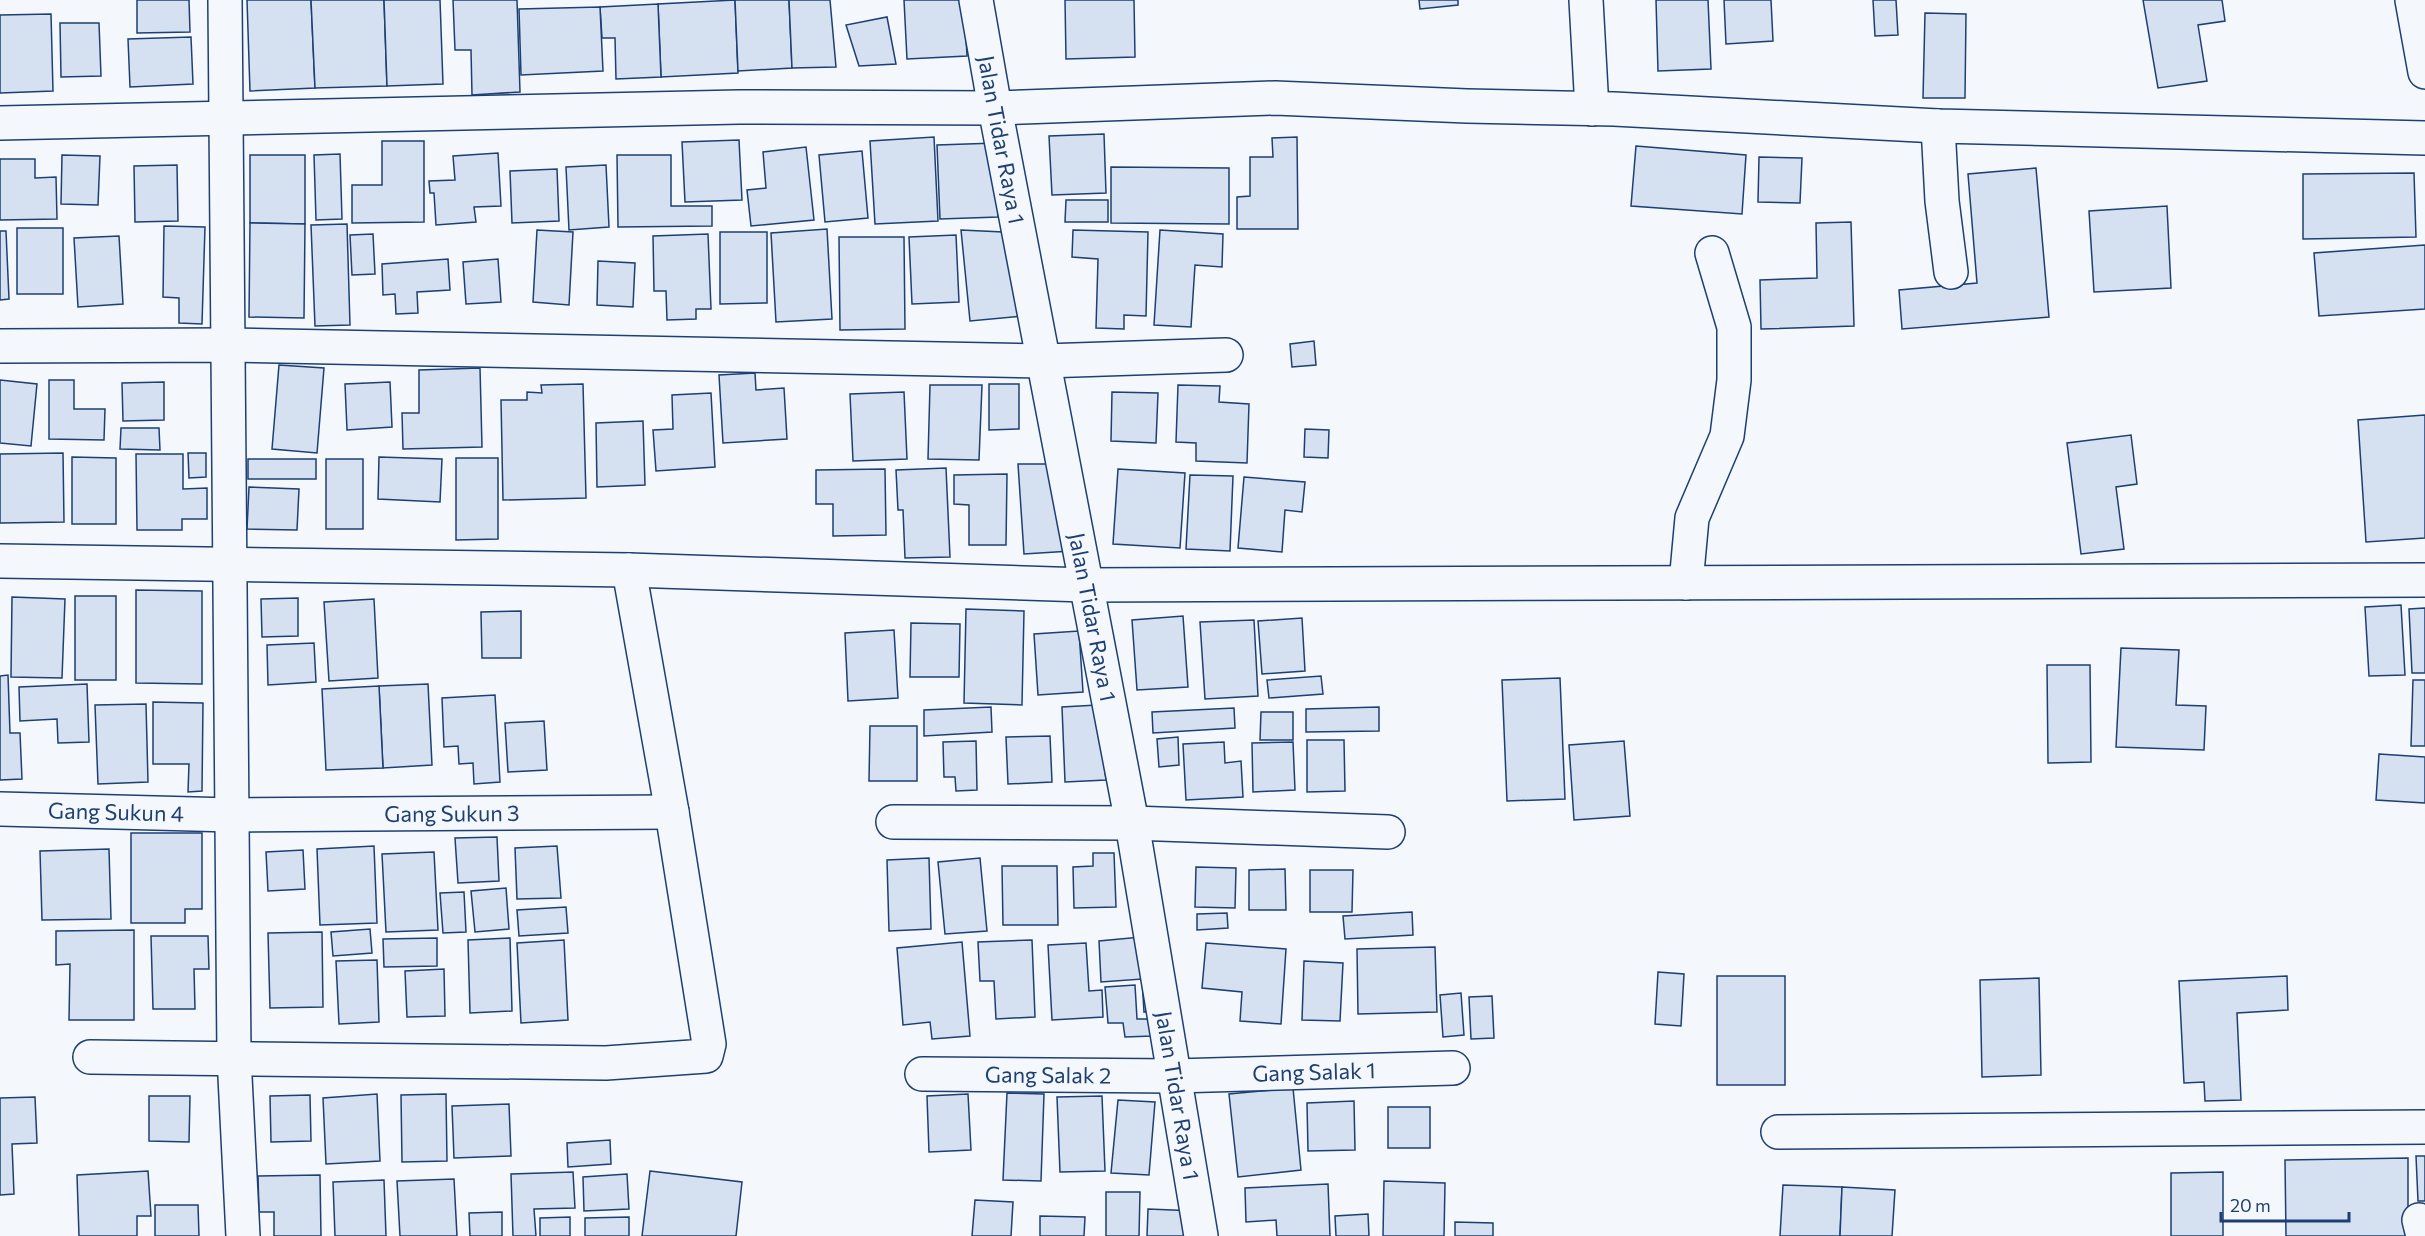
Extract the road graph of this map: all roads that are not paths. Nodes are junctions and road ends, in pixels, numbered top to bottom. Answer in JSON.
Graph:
{"nodes":[{"id":1,"x":225,"y":0,"type":"edge"},
{"id":2,"x":976,"y":0,"type":"edge"},
{"id":3,"x":1586,"y":0,"type":"edge"},
{"id":4,"x":2412,"y":0,"type":"edge"},
{"id":5,"x":2425,"y":72,"type":"edge"},
{"id":6,"x":995,"y":108,"type":"junction"},
{"id":7,"x":1592,"y":109,"type":"junction"},
{"id":8,"x":226,"y":120,"type":"junction"},
{"id":9,"x":0,"y":123,"type":"edge"},
{"id":10,"x":1938,"y":126,"type":"junction"},
{"id":11,"x":2425,"y":138,"type":"edge"},
{"id":12,"x":1712,"y":253,"type":"dead end"},
{"id":13,"x":1951,"y":272,"type":"dead end"},
{"id":14,"x":228,"y":345,"type":"junction"},
{"id":15,"x":0,"y":346,"type":"edge"},
{"id":16,"x":1226,"y":356,"type":"dead end"},
{"id":17,"x":1044,"y":361,"type":"junction"},
{"id":18,"x":0,"y":561,"type":"edge"},
{"id":19,"x":230,"y":563,"type":"junction"},
{"id":20,"x":629,"y":570,"type":"junction"},
{"id":21,"x":2425,"y":580,"type":"edge"},
{"id":22,"x":1686,"y":583,"type":"junction"},
{"id":23,"x":1085,"y":585,"type":"junction"},
{"id":24,"x":0,"y":809,"type":"edge"},
{"id":25,"x":672,"y":812,"type":"junction"},
{"id":26,"x":232,"y":815,"type":"junction"},
{"id":27,"x":893,"y":822,"type":"dead end"},
{"id":28,"x":1132,"y":823,"type":"junction"},
{"id":29,"x":1388,"y":832,"type":"dead end"},
{"id":30,"x":90,"y":1057,"type":"dead end"},
{"id":31,"x":234,"y":1057,"type":"junction"},
{"id":32,"x":1453,"y":1068,"type":"dead end"},
{"id":33,"x":922,"y":1074,"type":"dead end"},
{"id":34,"x":1175,"y":1076,"type":"junction"},
{"id":35,"x":2425,"y":1127,"type":"edge"},
{"id":36,"x":1778,"y":1132,"type":"dead end"},
{"id":37,"x":243,"y":1236,"type":"edge"},
{"id":38,"x":1201,"y":1236,"type":"edge"}],
"edges":[{"from":1,"to":8,"type":"street"},
{"from":2,"to":6,"type":"street","name":"Jalan Tidar Raya 1"},
{"from":3,"to":7,"type":"street"},
{"from":4,"to":5,"type":"street"},
{"from":6,"to":7,"type":"street"},
{"from":6,"to":8,"type":"street"},
{"from":6,"to":17,"type":"street","name":"Jalan Tidar Raya 1"},
{"from":7,"to":10,"type":"street"},
{"from":8,"to":9,"type":"street"},
{"from":8,"to":14,"type":"street"},
{"from":10,"to":11,"type":"street"},
{"from":10,"to":13,"type":"street"},
{"from":12,"to":22,"type":"street"},
{"from":14,"to":15,"type":"street"},
{"from":14,"to":17,"type":"street"},
{"from":14,"to":19,"type":"street"},
{"from":16,"to":17,"type":"street"},
{"from":17,"to":23,"type":"street","name":"Jalan Tidar Raya 1"},
{"from":18,"to":19,"type":"street"},
{"from":19,"to":20,"type":"street"},
{"from":19,"to":26,"type":"street"},
{"from":20,"to":23,"type":"street"},
{"from":20,"to":25,"type":"street"},
{"from":21,"to":22,"type":"street"},
{"from":22,"to":23,"type":"street"},
{"from":23,"to":28,"type":"street","name":"Jalan Tidar Raya 1"},
{"from":24,"to":26,"type":"street","name":"Gang Sukun 4"},
{"from":25,"to":26,"type":"street","name":"Gang Sukun 3"},
{"from":25,"to":31,"type":"street"},
{"from":26,"to":31,"type":"street"},
{"from":27,"to":28,"type":"street"},
{"from":28,"to":29,"type":"street"},
{"from":28,"to":34,"type":"street","name":"Jalan Tidar Raya 1"},
{"from":30,"to":31,"type":"street"},
{"from":31,"to":37,"type":"street"},
{"from":32,"to":34,"type":"street","name":"Gang Salak 1"},
{"from":33,"to":34,"type":"street","name":"Gang Salak 2"},
{"from":34,"to":38,"type":"street","name":"Jalan Tidar Raya 1"},
{"from":35,"to":36,"type":"street"}]}
